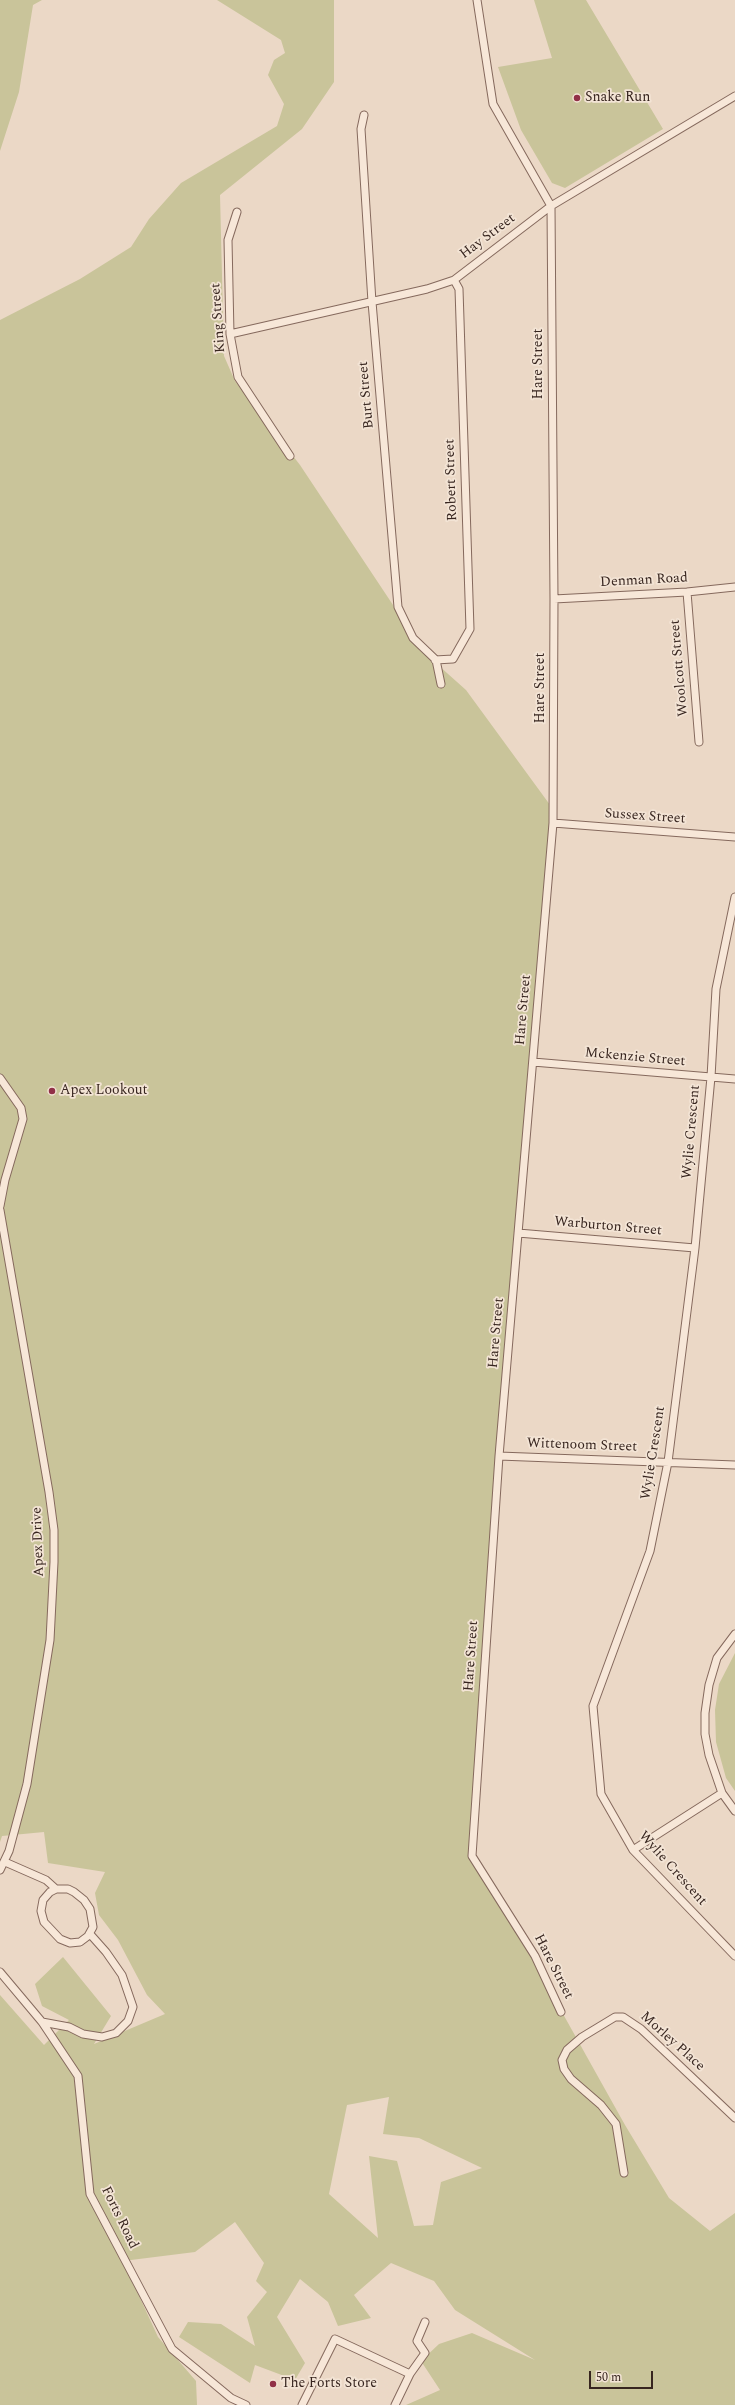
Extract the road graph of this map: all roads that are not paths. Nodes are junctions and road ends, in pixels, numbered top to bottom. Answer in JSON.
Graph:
{"nodes":[{"id":1,"x":477,"y":0,"type":"edge"},
{"id":2,"x":735,"y":96,"type":"edge"},
{"id":3,"x":364,"y":115,"type":"dead end"},
{"id":4,"x":551,"y":206,"type":"junction"},
{"id":5,"x":237,"y":212,"type":"dead end"},
{"id":6,"x":454,"y":280,"type":"junction"},
{"id":7,"x":372,"y":302,"type":"junction"},
{"id":8,"x":230,"y":334,"type":"junction"},
{"id":9,"x":290,"y":456,"type":"dead end"},
{"id":10,"x":735,"y":587,"type":"edge"},
{"id":11,"x":687,"y":592,"type":"junction"},
{"id":12,"x":554,"y":599,"type":"junction"},
{"id":13,"x":435,"y":660,"type":"junction"},
{"id":14,"x":441,"y":684,"type":"dead end"},
{"id":15,"x":699,"y":742,"type":"dead end"},
{"id":16,"x":553,"y":823,"type":"junction"},
{"id":17,"x":735,"y":837,"type":"edge"},
{"id":18,"x":735,"y":897,"type":"edge"},
{"id":19,"x":533,"y":1062,"type":"junction"},
{"id":20,"x":711,"y":1077,"type":"junction"},
{"id":21,"x":0,"y":1078,"type":"edge"},
{"id":22,"x":735,"y":1079,"type":"edge"},
{"id":23,"x":0,"y":1206,"type":"edge"},
{"id":24,"x":0,"y":1210,"type":"edge"},
{"id":25,"x":518,"y":1232,"type":"junction"},
{"id":26,"x":695,"y":1248,"type":"junction"},
{"id":27,"x":499,"y":1456,"type":"junction"},
{"id":28,"x":668,"y":1462,"type":"junction"},
{"id":29,"x":735,"y":1465,"type":"edge"},
{"id":30,"x":735,"y":1634,"type":"edge"},
{"id":31,"x":722,"y":1793,"type":"junction"},
{"id":32,"x":735,"y":1811,"type":"edge"},
{"id":33,"x":633,"y":1850,"type":"junction"},
{"id":34,"x":5,"y":1862,"type":"junction"},
{"id":35,"x":0,"y":1870,"type":"edge"},
{"id":36,"x":56,"y":1889,"type":"junction"},
{"id":37,"x":90,"y":1934,"type":"junction"},
{"id":38,"x":735,"y":1956,"type":"edge"},
{"id":39,"x":0,"y":1972,"type":"edge"},
{"id":40,"x":561,"y":2012,"type":"dead end"},
{"id":41,"x":42,"y":2022,"type":"junction"},
{"id":42,"x":735,"y":2118,"type":"edge"},
{"id":43,"x":624,"y":2173,"type":"dead end"},
{"id":44,"x":425,"y":2322,"type":"dead end"},
{"id":45,"x":410,"y":2374,"type":"junction"},
{"id":46,"x":246,"y":2405,"type":"edge"},
{"id":47,"x":302,"y":2405,"type":"edge"},
{"id":48,"x":395,"y":2405,"type":"edge"}],
"edges":[{"from":1,"to":4,"type":"street","name":"Hare Street"},
{"from":2,"to":4,"type":"street","name":"Hay Street"},
{"from":3,"to":7,"type":"street","name":"Burt Street"},
{"from":4,"to":6,"type":"street","name":"Hay Street"},
{"from":4,"to":12,"type":"street","name":"Hare Street"},
{"from":5,"to":8,"type":"street","name":"King Street"},
{"from":6,"to":7,"type":"street","name":"Hay Street"},
{"from":6,"to":13,"type":"street","name":"Robert Street"},
{"from":7,"to":8,"type":"street","name":"Hay Street"},
{"from":7,"to":13,"type":"street","name":"Burt Street"},
{"from":8,"to":9,"type":"street","name":"King Street"},
{"from":10,"to":11,"type":"street","name":"Denman Road"},
{"from":11,"to":12,"type":"street","name":"Denman Road"},
{"from":11,"to":15,"type":"street","name":"Woolcott Street"},
{"from":12,"to":16,"type":"street","name":"Hare Street"},
{"from":13,"to":14,"type":"street"},
{"from":16,"to":17,"type":"street","name":"Sussex Street"},
{"from":16,"to":19,"type":"street","name":"Hare Street"},
{"from":18,"to":20,"type":"street","name":"Wylie Crescent"},
{"from":19,"to":20,"type":"street","name":"Mckenzie Street"},
{"from":19,"to":25,"type":"street","name":"Hare Street"},
{"from":20,"to":22,"type":"street","name":"Mckenzie Street"},
{"from":20,"to":26,"type":"street","name":"Wylie Crescent"},
{"from":21,"to":23,"type":"street"},
{"from":24,"to":34,"type":"street","name":"Apex Drive"},
{"from":25,"to":26,"type":"street","name":"Warburton Street"},
{"from":25,"to":27,"type":"street","name":"Hare Street"},
{"from":26,"to":28,"type":"street","name":"Wylie Crescent"},
{"from":27,"to":28,"type":"street","name":"Wittenoom Street"},
{"from":27,"to":40,"type":"street","name":"Hare Street"},
{"from":28,"to":29,"type":"street","name":"Wittenoom Street"},
{"from":28,"to":33,"type":"street","name":"Wylie Crescent"},
{"from":30,"to":31,"type":"street"},
{"from":31,"to":32,"type":"street"},
{"from":31,"to":33,"type":"street"},
{"from":33,"to":38,"type":"street","name":"Wylie Crescent"},
{"from":34,"to":35,"type":"street","name":"Apex Drive"},
{"from":34,"to":36,"type":"street"},
{"from":36,"to":37,"type":"street"},
{"from":36,"to":37,"type":"street"},
{"from":37,"to":41,"type":"street"},
{"from":39,"to":41,"type":"street","name":"Forts Road"},
{"from":41,"to":46,"type":"street","name":"Forts Road"},
{"from":42,"to":43,"type":"street","name":"Morley Place"},
{"from":44,"to":45,"type":"street"},
{"from":45,"to":47,"type":"street"},
{"from":45,"to":48,"type":"street"}]}
